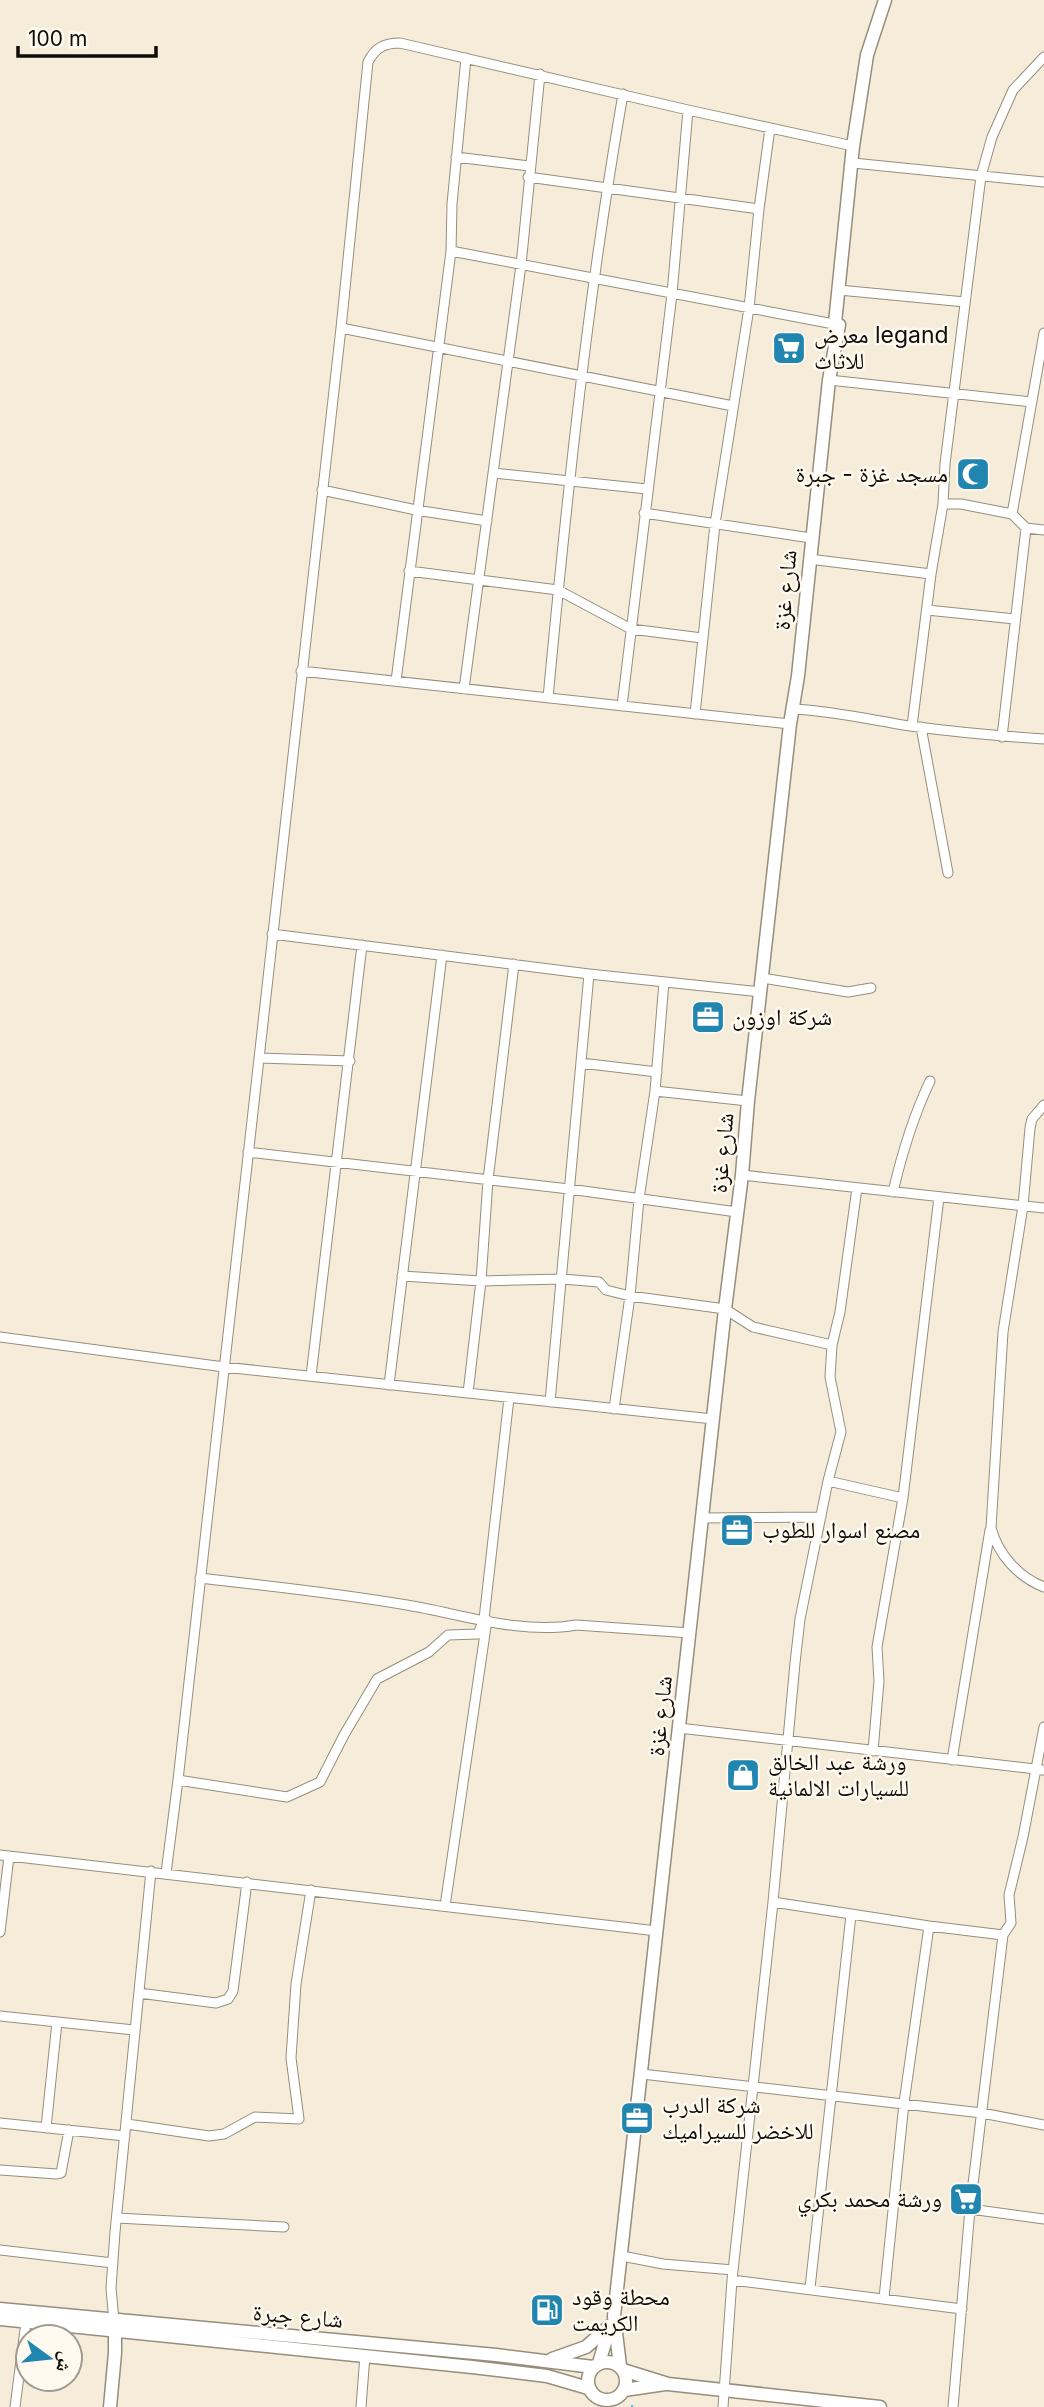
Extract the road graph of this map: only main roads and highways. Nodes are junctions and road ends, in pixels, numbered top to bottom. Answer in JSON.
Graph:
{"nodes":[{"id":1,"x":885,"y":0,"type":"edge"},
{"id":2,"x":0,"y":2309,"type":"edge"},
{"id":3,"x":0,"y":2319,"type":"edge"},
{"id":4,"x":613,"y":2320,"type":"junction"},
{"id":5,"x":115,"y":2326,"type":"junction"},
{"id":6,"x":545,"y":2361,"type":"junction"},
{"id":7,"x":596,"y":2365,"type":"junction"},
{"id":8,"x":621,"y":2368,"type":"junction"},
{"id":9,"x":668,"y":2384,"type":"junction"},
{"id":10,"x":623,"y":2391,"type":"junction"},
{"id":11,"x":594,"y":2397,"type":"edge"},
{"id":12,"x":816,"y":2403,"type":"edge"},
{"id":13,"x":110,"y":2407,"type":"edge"},
{"id":14,"x":620,"y":2407,"type":"edge"},
{"id":15,"x":880,"y":2407,"type":"edge"}],
"edges":[{"from":1,"to":4,"type":"main road","name":"شارع غزة"},
{"from":2,"to":5,"type":"main road","name":"شارع جبرة"},
{"from":3,"to":5,"type":"main road","name":"شارع جبرة"},
{"from":4,"to":6,"type":"main road"},
{"from":4,"to":7,"type":"main road","name":"شارع غزة"},
{"from":4,"to":8,"type":"main road","name":"شارع غزة"},
{"from":5,"to":6,"type":"main road","name":"شارع جبرة"},
{"from":5,"to":11,"type":"main road","name":"شارع جبرة"},
{"from":5,"to":13,"type":"main road"},
{"from":6,"to":7,"type":"main road","name":"شارع جبرة"},
{"from":7,"to":8,"type":"main road"},
{"from":7,"to":11,"type":"main road"},
{"from":8,"to":9,"type":"main road"},
{"from":8,"to":10,"type":"main road"},
{"from":9,"to":10,"type":"main road"},
{"from":9,"to":12,"type":"main road"},
{"from":10,"to":11,"type":"main road"},
{"from":10,"to":14,"type":"main road"},
{"from":12,"to":15,"type":"main road"}]}
